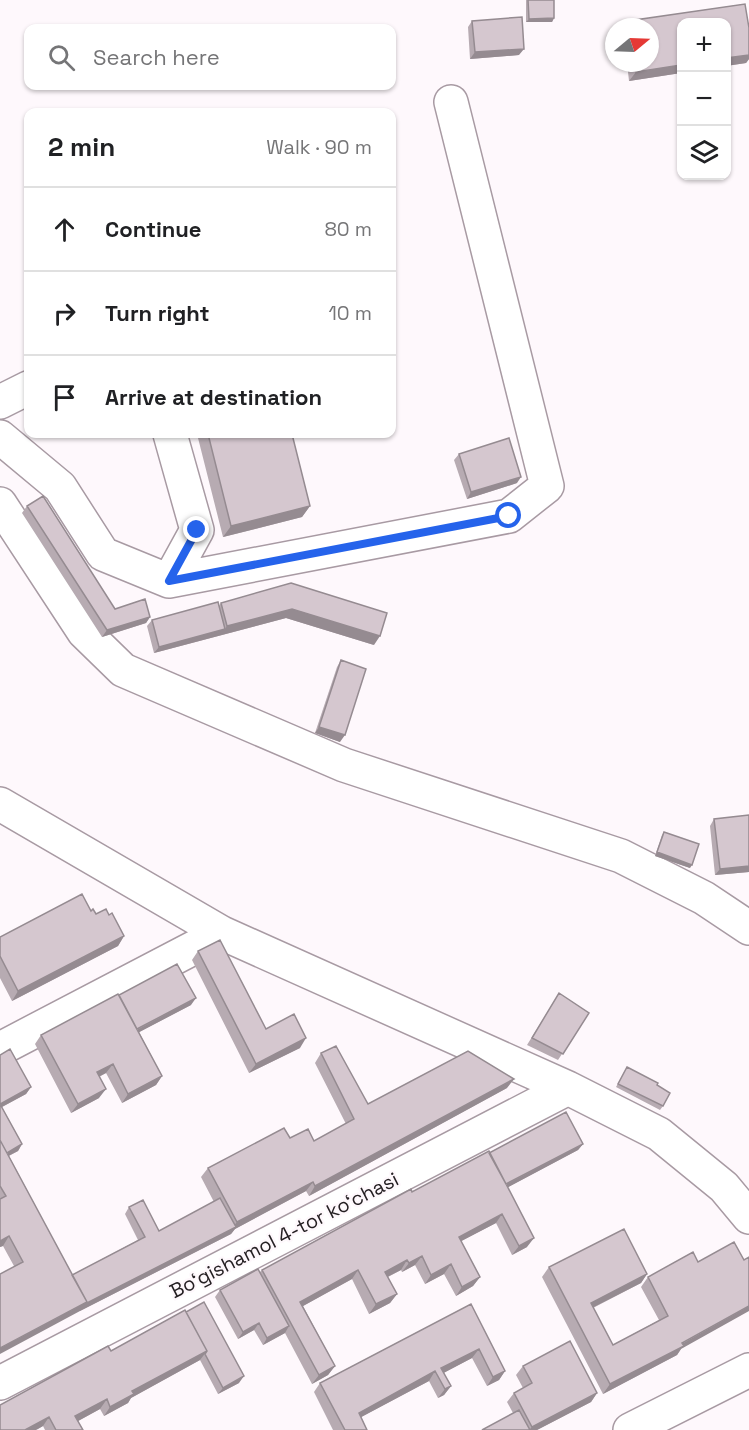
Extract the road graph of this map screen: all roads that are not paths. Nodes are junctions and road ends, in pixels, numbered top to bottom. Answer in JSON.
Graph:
{"nodes":[{"id":1,"x":451,"y":102,"type":"dead end"},
{"id":2,"x":24,"y":390,"type":"edge"},
{"id":3,"x":0,"y":402,"type":"edge"},
{"id":4,"x":0,"y":438,"type":"edge"},
{"id":5,"x":171,"y":438,"type":"edge"},
{"id":6,"x":0,"y":504,"type":"edge"},
{"id":7,"x":169,"y":581,"type":"junction"},
{"id":8,"x":0,"y":804,"type":"edge"},
{"id":9,"x":749,"y":928,"type":"edge"},
{"id":10,"x":222,"y":933,"type":"junction"},
{"id":11,"x":0,"y":1049,"type":"edge"},
{"id":12,"x":568,"y":1088,"type":"junction"},
{"id":13,"x":749,"y":1217,"type":"edge"},
{"id":14,"x":749,"y":1370,"type":"edge"},
{"id":15,"x":0,"y":1383,"type":"edge"},
{"id":16,"x":630,"y":1430,"type":"edge"}],
"edges":[{"from":1,"to":7,"type":"street"},
{"from":2,"to":3,"type":"street"},
{"from":4,"to":7,"type":"street"},
{"from":5,"to":7,"type":"street"},
{"from":6,"to":9,"type":"street"},
{"from":8,"to":10,"type":"street"},
{"from":10,"to":11,"type":"street"},
{"from":10,"to":12,"type":"street"},
{"from":12,"to":13,"type":"street"},
{"from":12,"to":15,"type":"street","name":"Boʻgishamol 4-tor koʻchasi"},
{"from":14,"to":16,"type":"street"}]}
